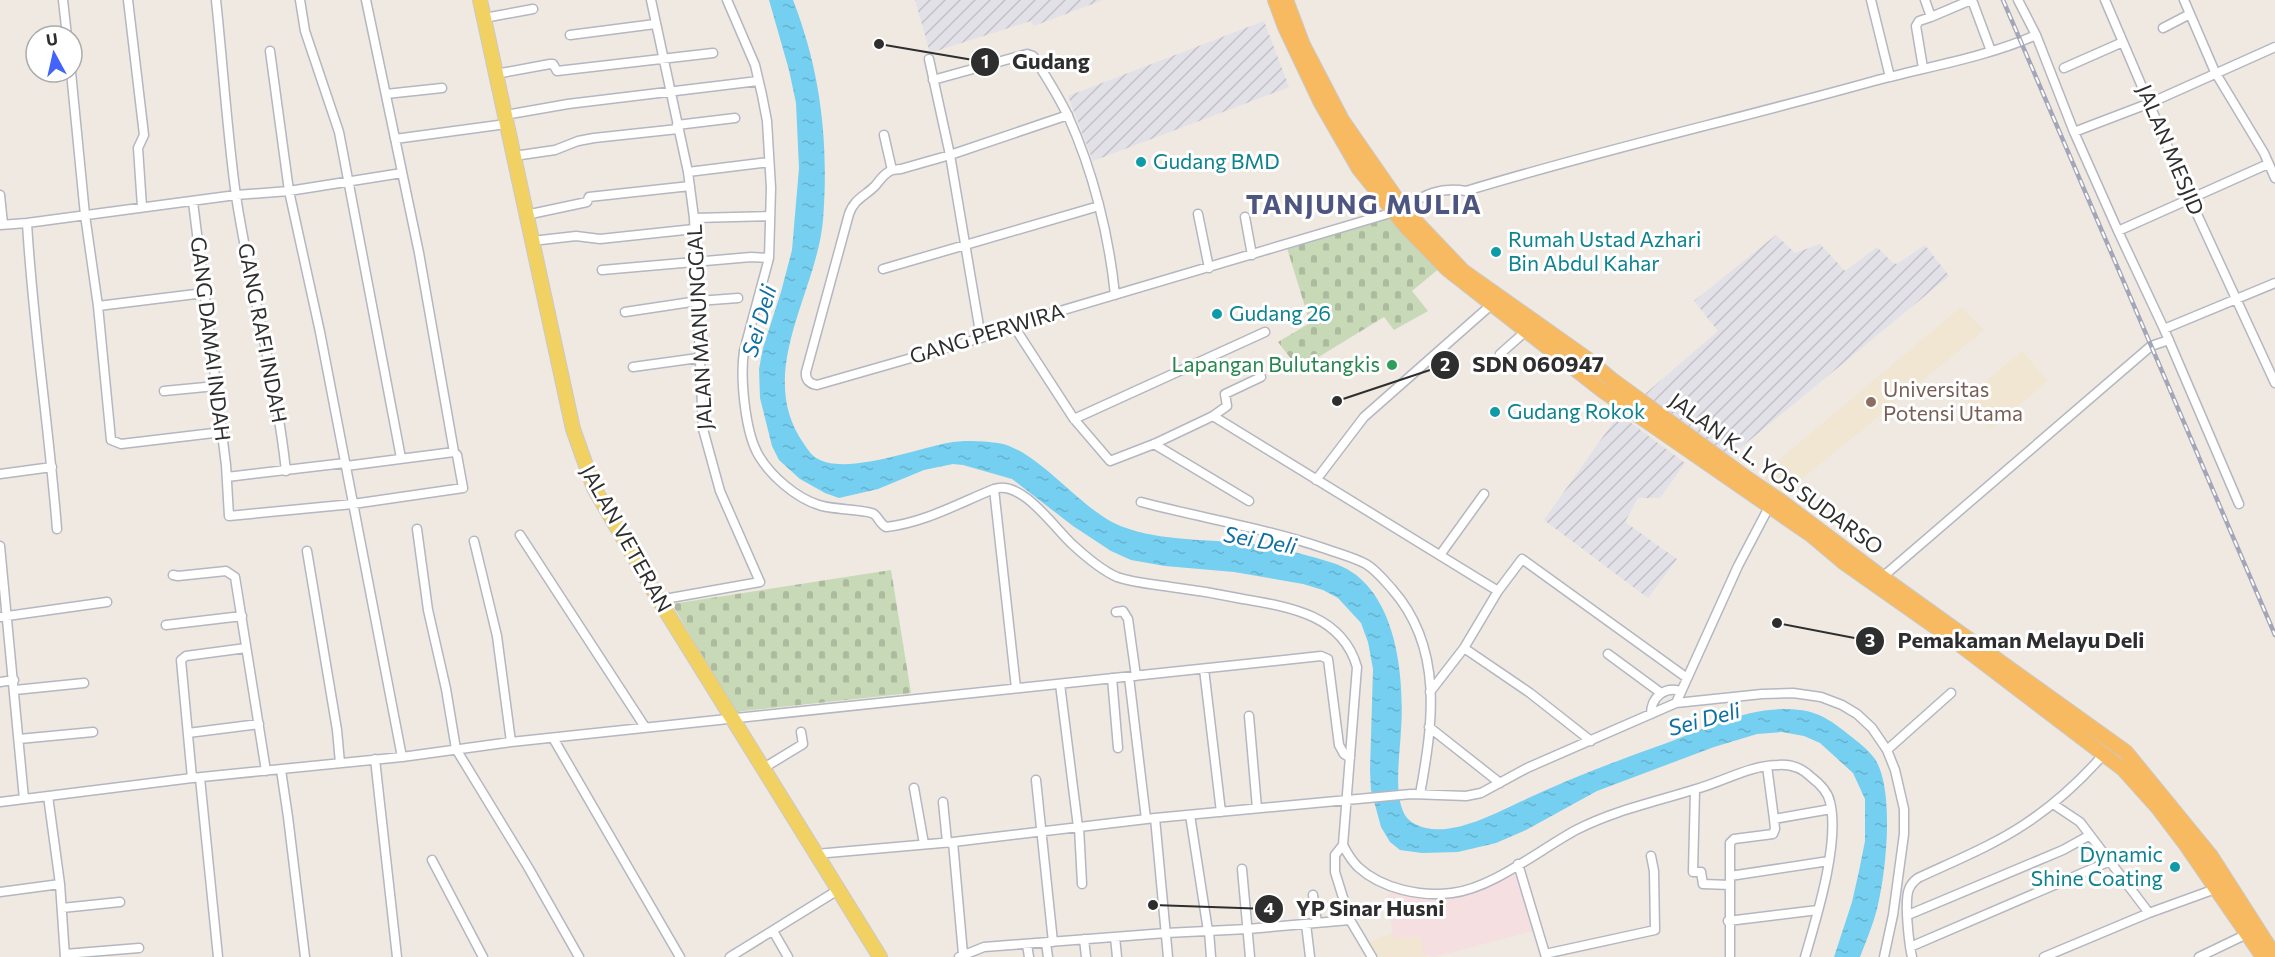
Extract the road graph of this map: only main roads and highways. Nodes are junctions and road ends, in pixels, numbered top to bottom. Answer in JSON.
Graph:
{"nodes":[{"id":1,"x":480,"y":0,"type":"edge"},
{"id":2,"x":1275,"y":0,"type":"edge"},
{"id":3,"x":1286,"y":0,"type":"edge"},
{"id":4,"x":1399,"y":210,"type":"junction"},
{"id":5,"x":1878,"y":581,"type":"junction"},
{"id":6,"x":2268,"y":947,"type":"edge"},
{"id":7,"x":2275,"y":956,"type":"edge"},
{"id":8,"x":880,"y":957,"type":"edge"}],
"edges":[{"from":1,"to":8,"type":"main road","name":"JALAN VETERAN"},
{"from":2,"to":4,"type":"highway","name":"JALAN K. L. YOS SUDARSO"},
{"from":3,"to":4,"type":"highway","name":"JALAN K. L. YOS SUDARSO"},
{"from":4,"to":5,"type":"highway","name":"JALAN K. L. YOS SUDARSO"},
{"from":4,"to":5,"type":"highway","name":"JALAN K. L. YOS SUDARSO"},
{"from":5,"to":6,"type":"highway","name":"JALAN K. L. YOS SUDARSO"},
{"from":5,"to":6,"type":"highway","name":"JALAN K. L. YOS SUDARSO"},
{"from":6,"to":7,"type":"highway","name":"JALAN K. L. YOS SUDARSO"}]}
